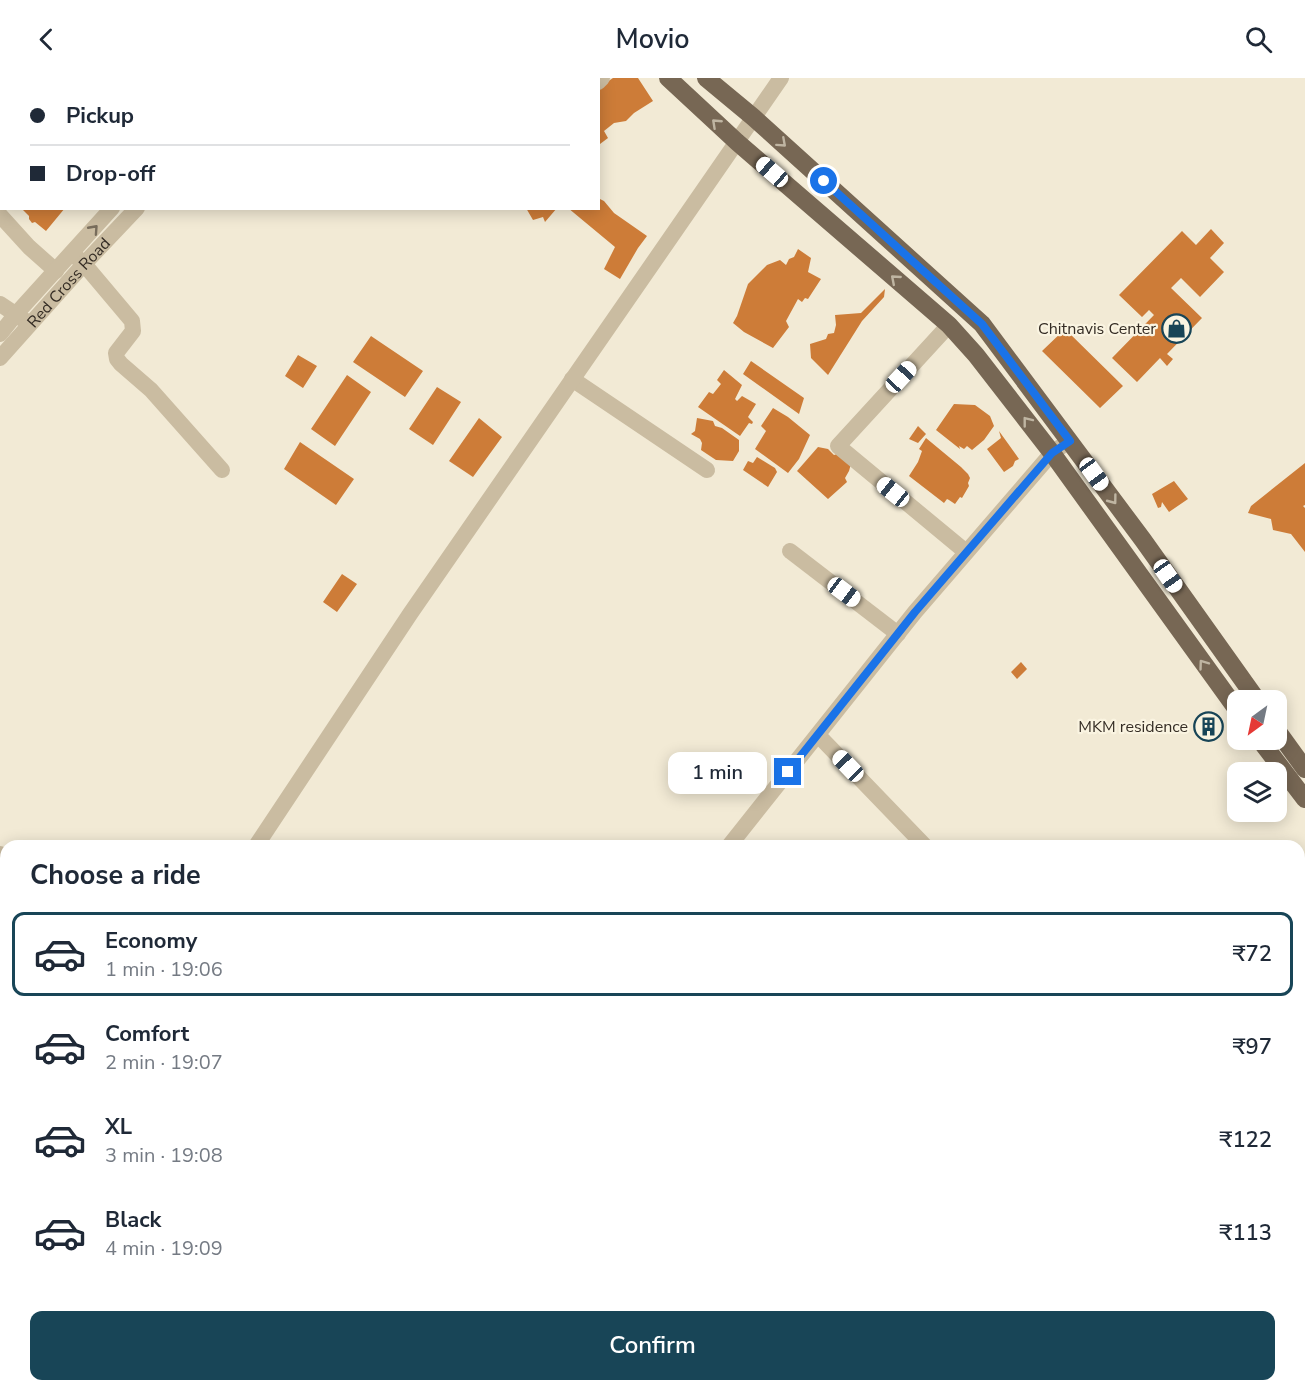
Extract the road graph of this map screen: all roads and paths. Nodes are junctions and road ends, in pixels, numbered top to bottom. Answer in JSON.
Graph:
{"nodes":[{"id":1,"x":668,"y":78,"type":"edge"},
{"id":2,"x":706,"y":78,"type":"edge"},
{"id":3,"x":781,"y":78,"type":"edge"},
{"id":4,"x":753,"y":117,"type":"junction"},
{"id":5,"x":737,"y":142,"type":"junction"},
{"id":6,"x":111,"y":210,"type":"edge"},
{"id":7,"x":135,"y":210,"type":"edge"},
{"id":8,"x":0,"y":215,"type":"edge"},
{"id":9,"x":78,"y":258,"type":"junction"},
{"id":10,"x":54,"y":280,"type":"junction"},
{"id":11,"x":0,"y":304,"type":"edge"},
{"id":12,"x":29,"y":313,"type":"junction"},
{"id":13,"x":949,"y":326,"type":"junction"},
{"id":14,"x":0,"y":334,"type":"edge"},
{"id":15,"x":0,"y":358,"type":"edge"},
{"id":16,"x":572,"y":379,"type":"junction"},
{"id":17,"x":1070,"y":441,"type":"junction"},
{"id":18,"x":1052,"y":453,"type":"junction"},
{"id":19,"x":222,"y":470,"type":"dead end"},
{"id":20,"x":707,"y":471,"type":"dead end"},
{"id":21,"x":790,"y":551,"type":"dead end"},
{"id":22,"x":966,"y":552,"type":"junction"},
{"id":23,"x":898,"y":634,"type":"junction"},
{"id":24,"x":1250,"y":690,"type":"edge"},
{"id":25,"x":1227,"y":696,"type":"edge"},
{"id":26,"x":818,"y":735,"type":"junction"},
{"id":27,"x":1287,"y":744,"type":"edge"},
{"id":28,"x":1268,"y":750,"type":"edge"},
{"id":29,"x":1305,"y":769,"type":"edge"},
{"id":30,"x":1305,"y":799,"type":"edge"},
{"id":31,"x":260,"y":840,"type":"edge"},
{"id":32,"x":734,"y":840,"type":"edge"},
{"id":33,"x":919,"y":840,"type":"edge"}],
"edges":[{"from":5,"to":1,"type":"main road","one_way":true},
{"from":2,"to":4,"type":"main road"},
{"from":3,"to":4,"type":"street"},
{"from":4,"to":5,"type":"street"},
{"from":4,"to":17,"type":"main road","one_way":true},
{"from":13,"to":5,"type":"main road","one_way":true},
{"from":5,"to":16,"type":"street"},
{"from":9,"to":6,"type":"street","name":"Red Cross Road","one_way":true},
{"from":7,"to":9,"type":"street","name":"Red Cross Road"},
{"from":8,"to":10,"type":"street"},
{"from":9,"to":10,"type":"street","name":"Red Cross Road"},
{"from":9,"to":19,"type":"street"},
{"from":10,"to":12,"type":"street","name":"Red Cross Road"},
{"from":11,"to":12,"type":"street"},
{"from":12,"to":14,"type":"street","name":"Red Cross Road"},
{"from":12,"to":15,"type":"street","name":"Red Cross Road"},
{"from":18,"to":13,"type":"main road","one_way":true},
{"from":13,"to":22,"type":"street"},
{"from":16,"to":20,"type":"street"},
{"from":16,"to":31,"type":"street"},
{"from":17,"to":18,"type":"street"},
{"from":17,"to":24,"type":"main road","one_way":true},
{"from":18,"to":22,"type":"street"},
{"from":25,"to":18,"type":"main road","one_way":true},
{"from":21,"to":23,"type":"street"},
{"from":22,"to":23,"type":"street"},
{"from":23,"to":26,"type":"street"},
{"from":26,"to":32,"type":"street"},
{"from":26,"to":33,"type":"street"},
{"from":27,"to":29,"type":"main road"},
{"from":28,"to":30,"type":"main road"}]}
